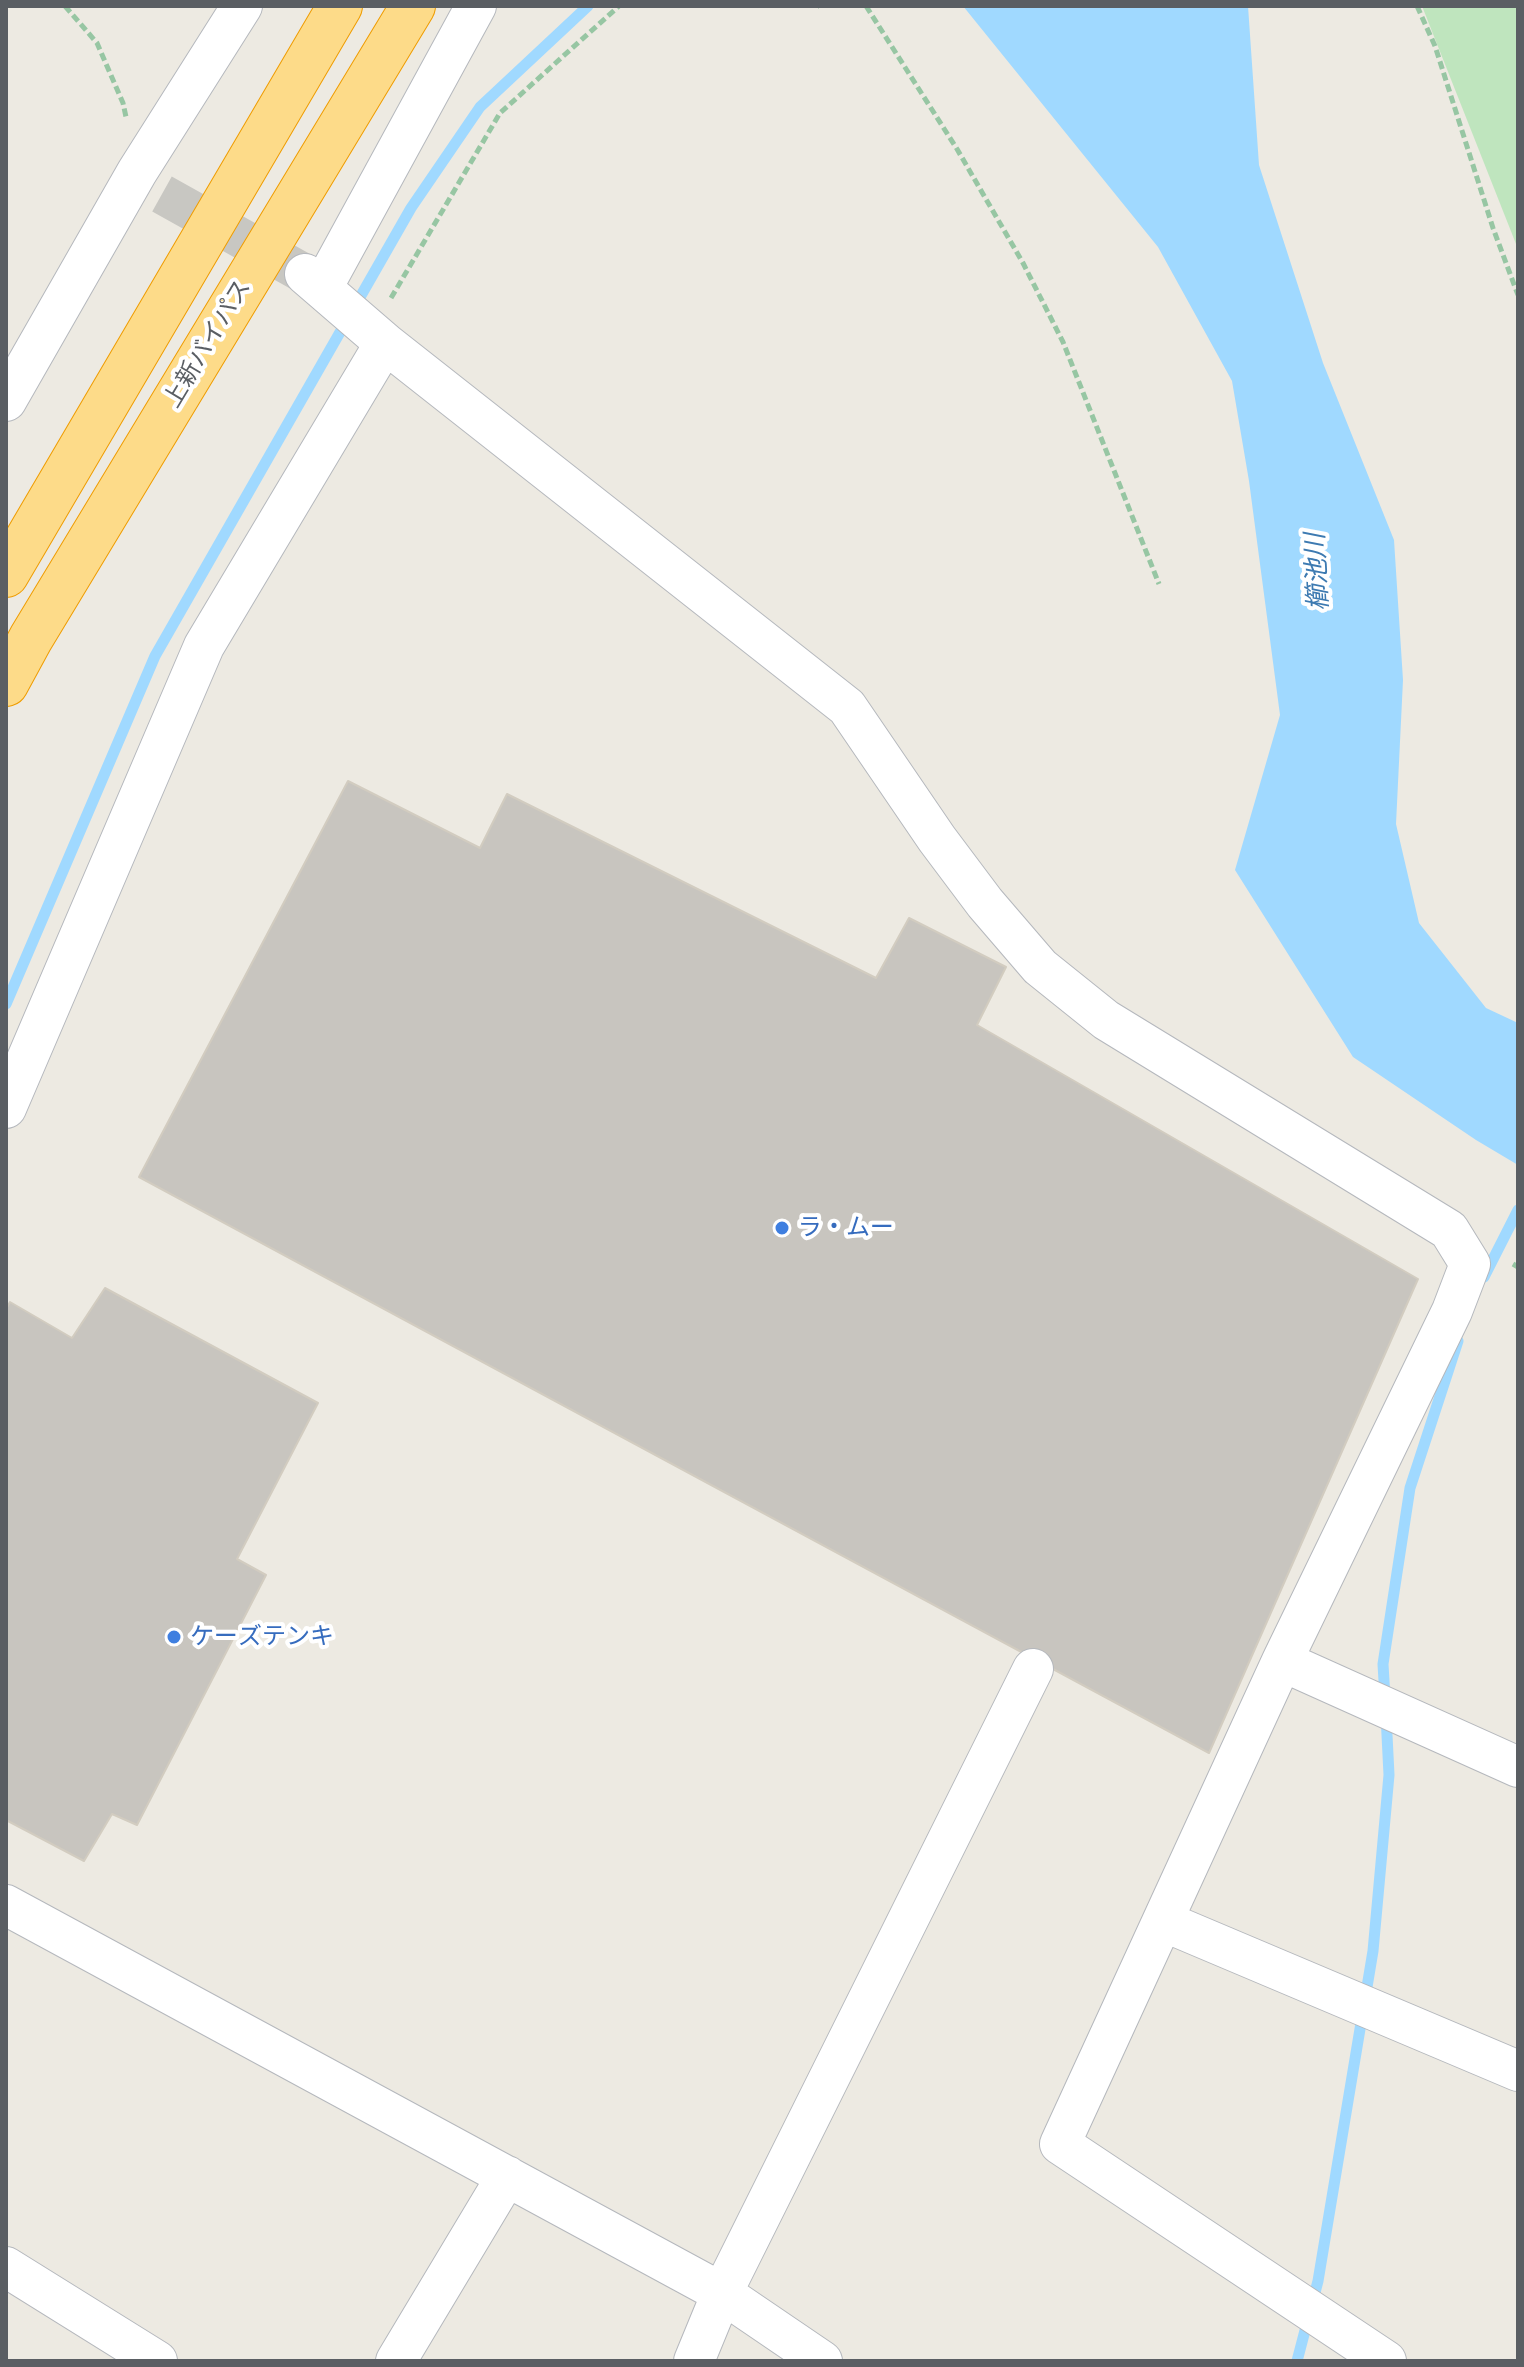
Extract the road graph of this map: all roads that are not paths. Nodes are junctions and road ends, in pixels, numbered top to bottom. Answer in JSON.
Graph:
{"nodes":[{"id":1,"x":242,"y":6,"type":"edge"},
{"id":2,"x":340,"y":6,"type":"edge"},
{"id":3,"x":413,"y":6,"type":"edge"},
{"id":4,"x":476,"y":6,"type":"edge"},
{"id":5,"x":378,"y":337,"type":"junction"},
{"id":6,"x":6,"y":401,"type":"edge"},
{"id":7,"x":6,"y":575,"type":"edge"},
{"id":8,"x":6,"y":684,"type":"edge"},
{"id":9,"x":6,"y":1108,"type":"edge"},
{"id":10,"x":1282,"y":1661,"type":"junction"},
{"id":11,"x":1033,"y":1669,"type":"dead end"},
{"id":12,"x":1518,"y":1767,"type":"edge"},
{"id":13,"x":6,"y":1905,"type":"edge"},
{"id":14,"x":1163,"y":1921,"type":"junction"},
{"id":15,"x":1518,"y":2071,"type":"edge"},
{"id":16,"x":507,"y":2176,"type":"junction"},
{"id":17,"x":6,"y":2267,"type":"edge"},
{"id":18,"x":722,"y":2293,"type":"junction"},
{"id":19,"x":157,"y":2361,"type":"edge"},
{"id":20,"x":396,"y":2361,"type":"edge"},
{"id":21,"x":694,"y":2361,"type":"edge"},
{"id":22,"x":822,"y":2361,"type":"edge"},
{"id":23,"x":1386,"y":2361,"type":"edge"}],
"edges":[{"from":1,"to":6,"type":"street"},
{"from":2,"to":7,"type":"highway"},
{"from":3,"to":8,"type":"highway","name":"上新バイパス"},
{"from":4,"to":5,"type":"street"},
{"from":5,"to":9,"type":"street"},
{"from":5,"to":10,"type":"street"},
{"from":10,"to":12,"type":"street"},
{"from":10,"to":14,"type":"street"},
{"from":11,"to":18,"type":"street"},
{"from":13,"to":16,"type":"street"},
{"from":14,"to":15,"type":"street"},
{"from":14,"to":23,"type":"street"},
{"from":16,"to":18,"type":"street"},
{"from":16,"to":20,"type":"street"},
{"from":17,"to":19,"type":"street"},
{"from":18,"to":21,"type":"street"},
{"from":18,"to":22,"type":"street"}]}
